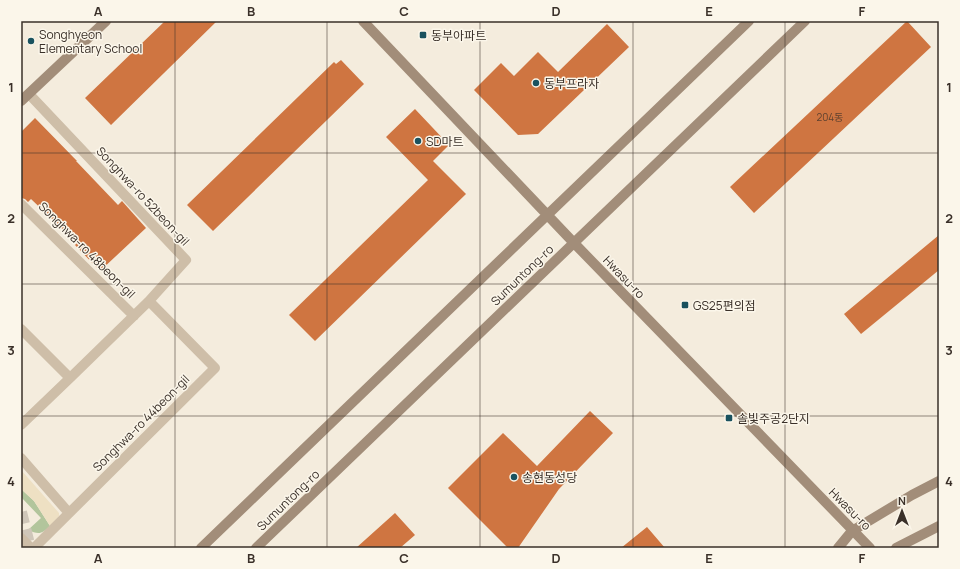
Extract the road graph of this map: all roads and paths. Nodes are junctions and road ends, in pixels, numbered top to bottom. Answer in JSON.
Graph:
{"nodes":[{"id":1,"x":106,"y":21,"type":"edge"},
{"id":2,"x":363,"y":21,"type":"edge"},
{"id":3,"x":749,"y":21,"type":"edge"},
{"id":4,"x":805,"y":21,"type":"edge"},
{"id":5,"x":29,"y":94,"type":"junction"},
{"id":6,"x":21,"y":101,"type":"edge"},
{"id":7,"x":21,"y":204,"type":"edge"},
{"id":8,"x":547,"y":215,"type":"junction"},
{"id":9,"x":574,"y":243,"type":"junction"},
{"id":10,"x":149,"y":301,"type":"junction"},
{"id":11,"x":134,"y":316,"type":"junction"},
{"id":12,"x":21,"y":328,"type":"edge"},
{"id":13,"x":70,"y":378,"type":"junction"},
{"id":14,"x":21,"y":425,"type":"edge"},
{"id":15,"x":21,"y":458,"type":"edge"},
{"id":16,"x":939,"y":481,"type":"edge"},
{"id":17,"x":69,"y":513,"type":"junction"},
{"id":18,"x":939,"y":526,"type":"edge"},
{"id":19,"x":852,"y":531,"type":"junction"},
{"id":20,"x":21,"y":538,"type":"edge"},
{"id":21,"x":31,"y":548,"type":"edge"},
{"id":22,"x":34,"y":548,"type":"edge"},
{"id":23,"x":201,"y":548,"type":"edge"},
{"id":24,"x":256,"y":548,"type":"edge"},
{"id":25,"x":838,"y":548,"type":"edge"},
{"id":26,"x":870,"y":548,"type":"edge"},
{"id":27,"x":896,"y":548,"type":"edge"}],
"edges":[{"from":1,"to":5,"type":"street"},
{"from":2,"to":8,"type":"street","name":"Hwasu-ro"},
{"from":3,"to":8,"type":"street"},
{"from":4,"to":9,"type":"street","name":"Sumuntong-ro"},
{"from":5,"to":6,"type":"street"},
{"from":5,"to":10,"type":"street","name":"Songhwa-ro 52beon-gil"},
{"from":7,"to":11,"type":"street","name":"Songhwa-ro 48beon-gil"},
{"from":8,"to":9,"type":"street","name":"Hwasu-ro"},
{"from":8,"to":23,"type":"street"},
{"from":9,"to":19,"type":"street","name":"Hwasu-ro"},
{"from":9,"to":24,"type":"street","name":"Sumuntong-ro"},
{"from":10,"to":11,"type":"street","name":"Songhwa-ro 52beon-gil"},
{"from":10,"to":17,"type":"street","name":"Songhwa-ro 44beon-gil"},
{"from":11,"to":13,"type":"street","name":"Songhwa-ro 52beon-gil"},
{"from":12,"to":13,"type":"street"},
{"from":13,"to":14,"type":"street"},
{"from":15,"to":17,"type":"street"},
{"from":16,"to":19,"type":"street"},
{"from":17,"to":22,"type":"street"},
{"from":18,"to":27,"type":"street"},
{"from":19,"to":25,"type":"street"},
{"from":19,"to":26,"type":"street","name":"Hwasu-ro"},
{"from":20,"to":21,"type":"street"}]}
